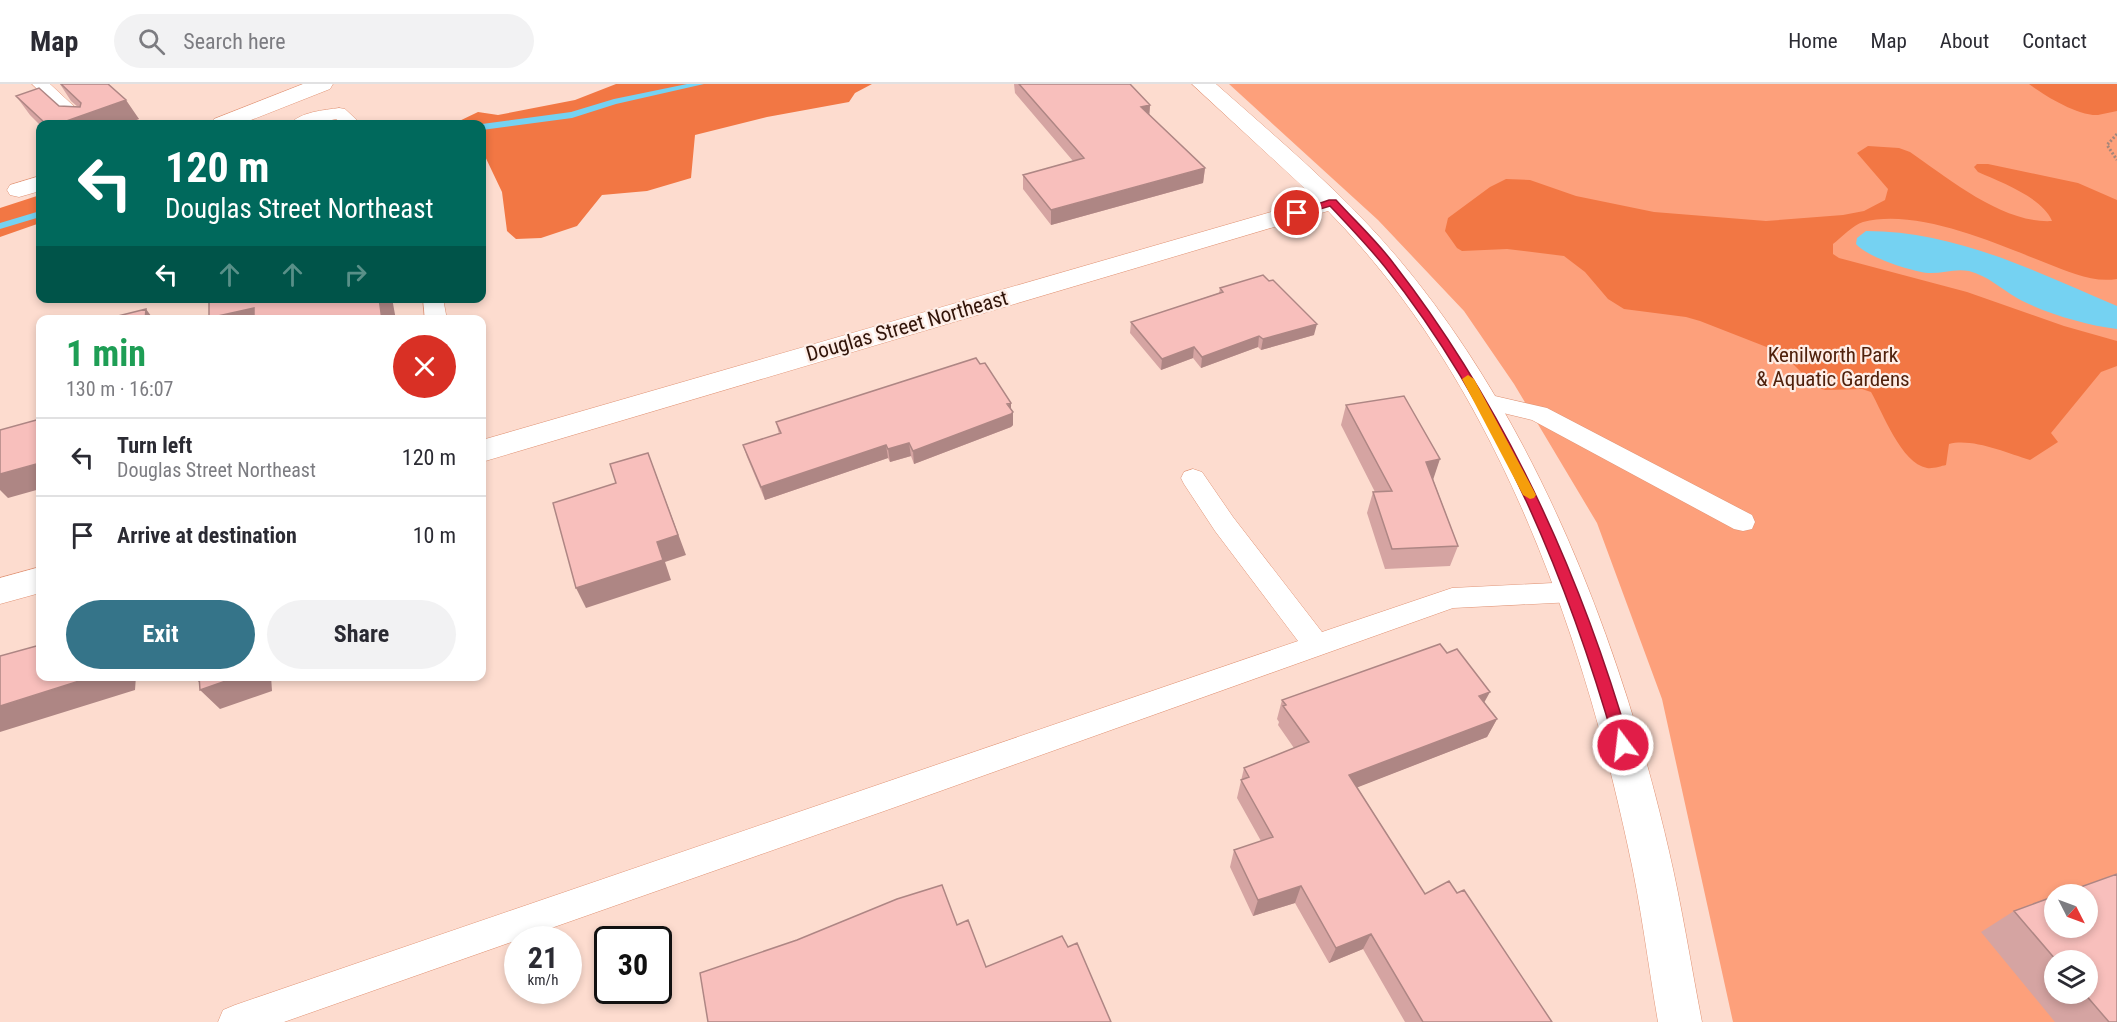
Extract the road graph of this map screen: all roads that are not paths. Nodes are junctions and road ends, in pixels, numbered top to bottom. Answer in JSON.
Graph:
{"nodes":[{"id":1,"x":40,"y":84,"type":"edge"},
{"id":2,"x":322,"y":84,"type":"edge"},
{"id":3,"x":1203,"y":84,"type":"edge"},
{"id":4,"x":80,"y":120,"type":"edge"},
{"id":5,"x":232,"y":120,"type":"edge"},
{"id":6,"x":310,"y":120,"type":"edge"},
{"id":7,"x":348,"y":120,"type":"edge"},
{"id":8,"x":1332,"y":202,"type":"junction"},
{"id":9,"x":1482,"y":401,"type":"junction"},
{"id":10,"x":486,"y":449,"type":"edge"},
{"id":11,"x":1193,"y":478,"type":"dead end"},
{"id":12,"x":1743,"y":522,"type":"dead end"},
{"id":13,"x":36,"y":581,"type":"edge"},
{"id":14,"x":0,"y":591,"type":"edge"},
{"id":15,"x":1573,"y":592,"type":"junction"},
{"id":16,"x":1317,"y":646,"type":"junction"},
{"id":17,"x":235,"y":1022,"type":"edge"},
{"id":18,"x":1680,"y":1022,"type":"edge"}],
"edges":[{"from":1,"to":4,"type":"lane"},
{"from":2,"to":5,"type":"street"},
{"from":3,"to":8,"type":"street"},
{"from":6,"to":7,"type":"lane"},
{"from":8,"to":9,"type":"street"},
{"from":8,"to":10,"type":"street","name":"Douglas Street Northeast"},
{"from":9,"to":12,"type":"lane"},
{"from":9,"to":15,"type":"street"},
{"from":11,"to":16,"type":"lane"},
{"from":13,"to":14,"type":"street"},
{"from":15,"to":16,"type":"lane"},
{"from":15,"to":18,"type":"street"},
{"from":16,"to":17,"type":"lane"}]}
